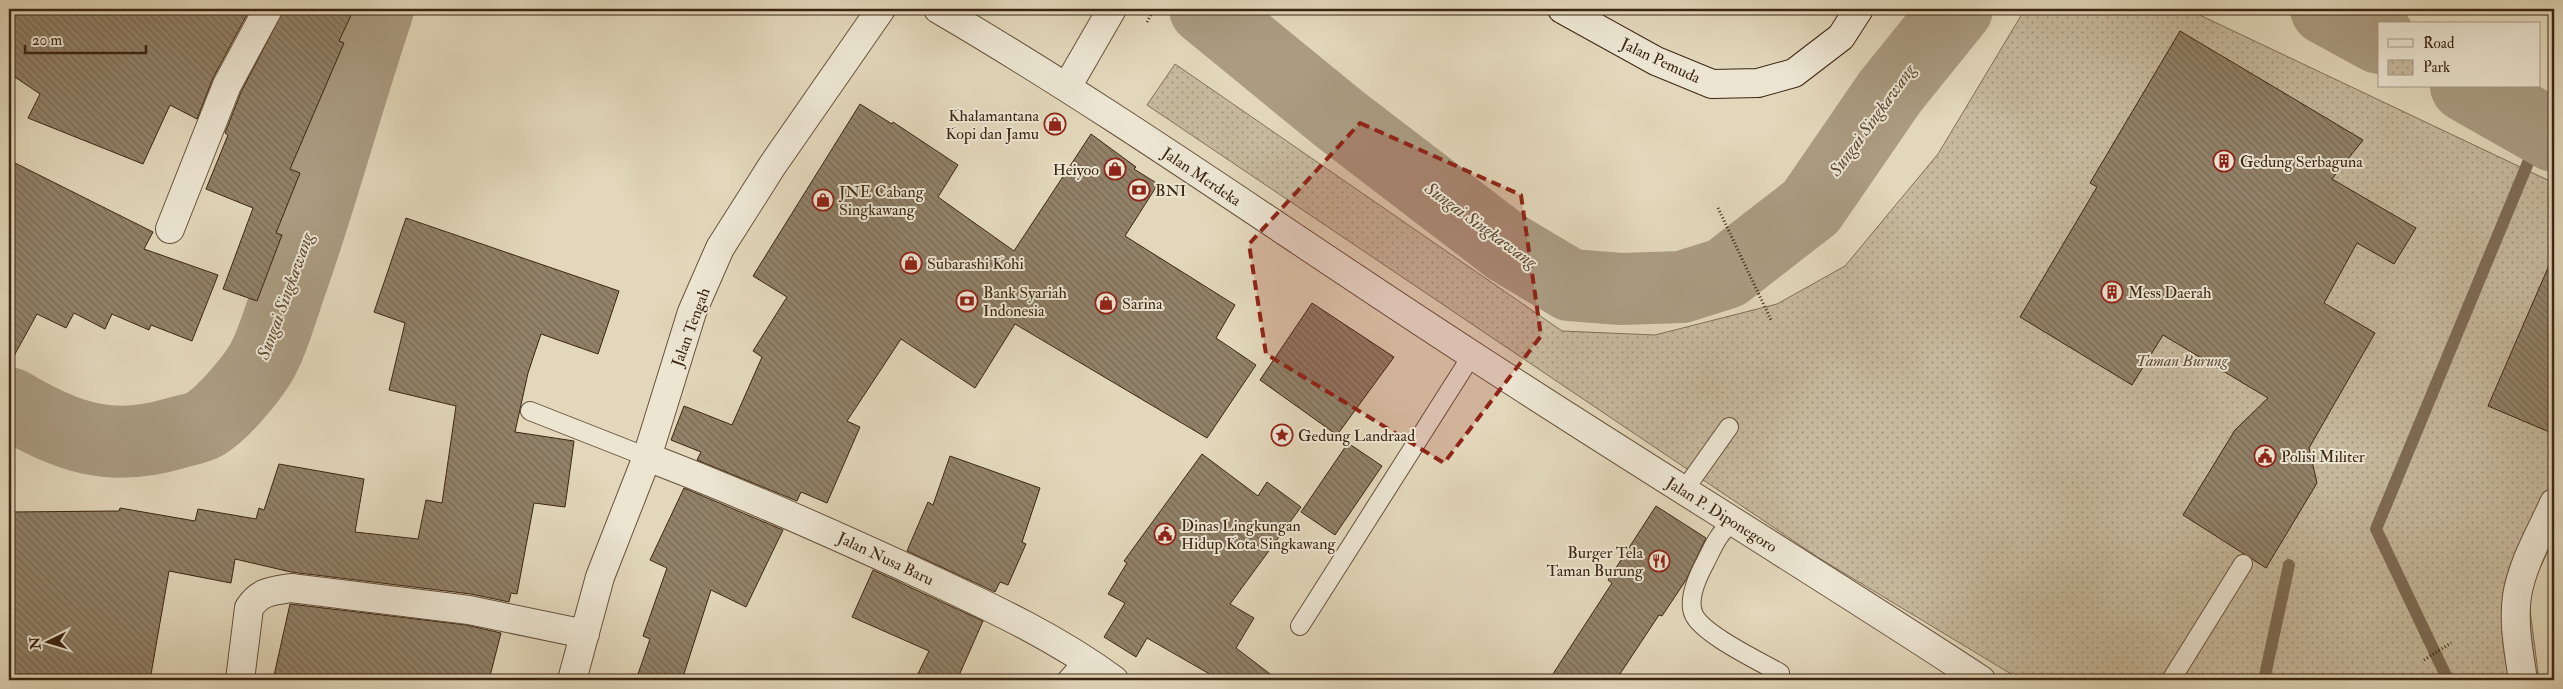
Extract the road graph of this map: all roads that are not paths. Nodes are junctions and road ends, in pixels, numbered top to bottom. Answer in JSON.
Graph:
{"nodes":[{"id":1,"x":268,"y":9,"type":"edge"},
{"id":2,"x":881,"y":9,"type":"edge"},
{"id":3,"x":938,"y":9,"type":"edge"},
{"id":4,"x":1112,"y":9,"type":"edge"},
{"id":5,"x":1562,"y":9,"type":"edge"},
{"id":6,"x":1859,"y":9,"type":"edge"},
{"id":7,"x":1067,"y":87,"type":"junction"},
{"id":8,"x":170,"y":229,"type":"dead end"},
{"id":9,"x":1467,"y":352,"type":"junction"},
{"id":10,"x":530,"y":411,"type":"dead end"},
{"id":11,"x":1729,"y":427,"type":"dead end"},
{"id":12,"x":646,"y":458,"type":"junction"},
{"id":13,"x":1685,"y":489,"type":"junction"},
{"id":14,"x":2554,"y":503,"type":"edge"},
{"id":15,"x":1733,"y":522,"type":"junction"},
{"id":16,"x":2243,"y":564,"type":"dead end"},
{"id":17,"x":1300,"y":626,"type":"dead end"},
{"id":18,"x":585,"y":634,"type":"junction"},
{"id":19,"x":1085,"y":659,"type":"junction"},
{"id":20,"x":1780,"y":673,"type":"dead end"},
{"id":21,"x":240,"y":680,"type":"edge"},
{"id":22,"x":572,"y":680,"type":"edge"},
{"id":23,"x":1066,"y":680,"type":"edge"},
{"id":24,"x":1114,"y":680,"type":"edge"},
{"id":25,"x":1981,"y":680,"type":"edge"},
{"id":26,"x":2171,"y":680,"type":"edge"},
{"id":27,"x":2523,"y":680,"type":"edge"}],
"edges":[{"from":1,"to":8,"type":"street"},
{"from":2,"to":12,"type":"street","name":"Jalan Tengah"},
{"from":3,"to":7,"type":"street","name":"Jalan Merdeka"},
{"from":4,"to":7,"type":"street"},
{"from":5,"to":6,"type":"street","name":"Jalan Pemuda"},
{"from":7,"to":9,"type":"street","name":"Jalan Merdeka"},
{"from":9,"to":13,"type":"street","name":"Jalan P. Diponegoro"},
{"from":9,"to":17,"type":"lane"},
{"from":10,"to":12,"type":"lane"},
{"from":11,"to":13,"type":"lane"},
{"from":12,"to":18,"type":"street","name":"Jalan Tengah"},
{"from":12,"to":19,"type":"street","name":"Jalan Nusa Baru"},
{"from":13,"to":15,"type":"street","name":"Jalan P. Diponegoro"},
{"from":14,"to":27,"type":"street"},
{"from":15,"to":20,"type":"lane"},
{"from":15,"to":25,"type":"street","name":"Jalan P. Diponegoro"},
{"from":16,"to":26,"type":"lane"},
{"from":18,"to":21,"type":"street"},
{"from":18,"to":22,"type":"street","name":"Jalan Tengah"},
{"from":19,"to":23,"type":"lane"},
{"from":19,"to":24,"type":"street","name":"Jalan Nusa Baru"}]}
